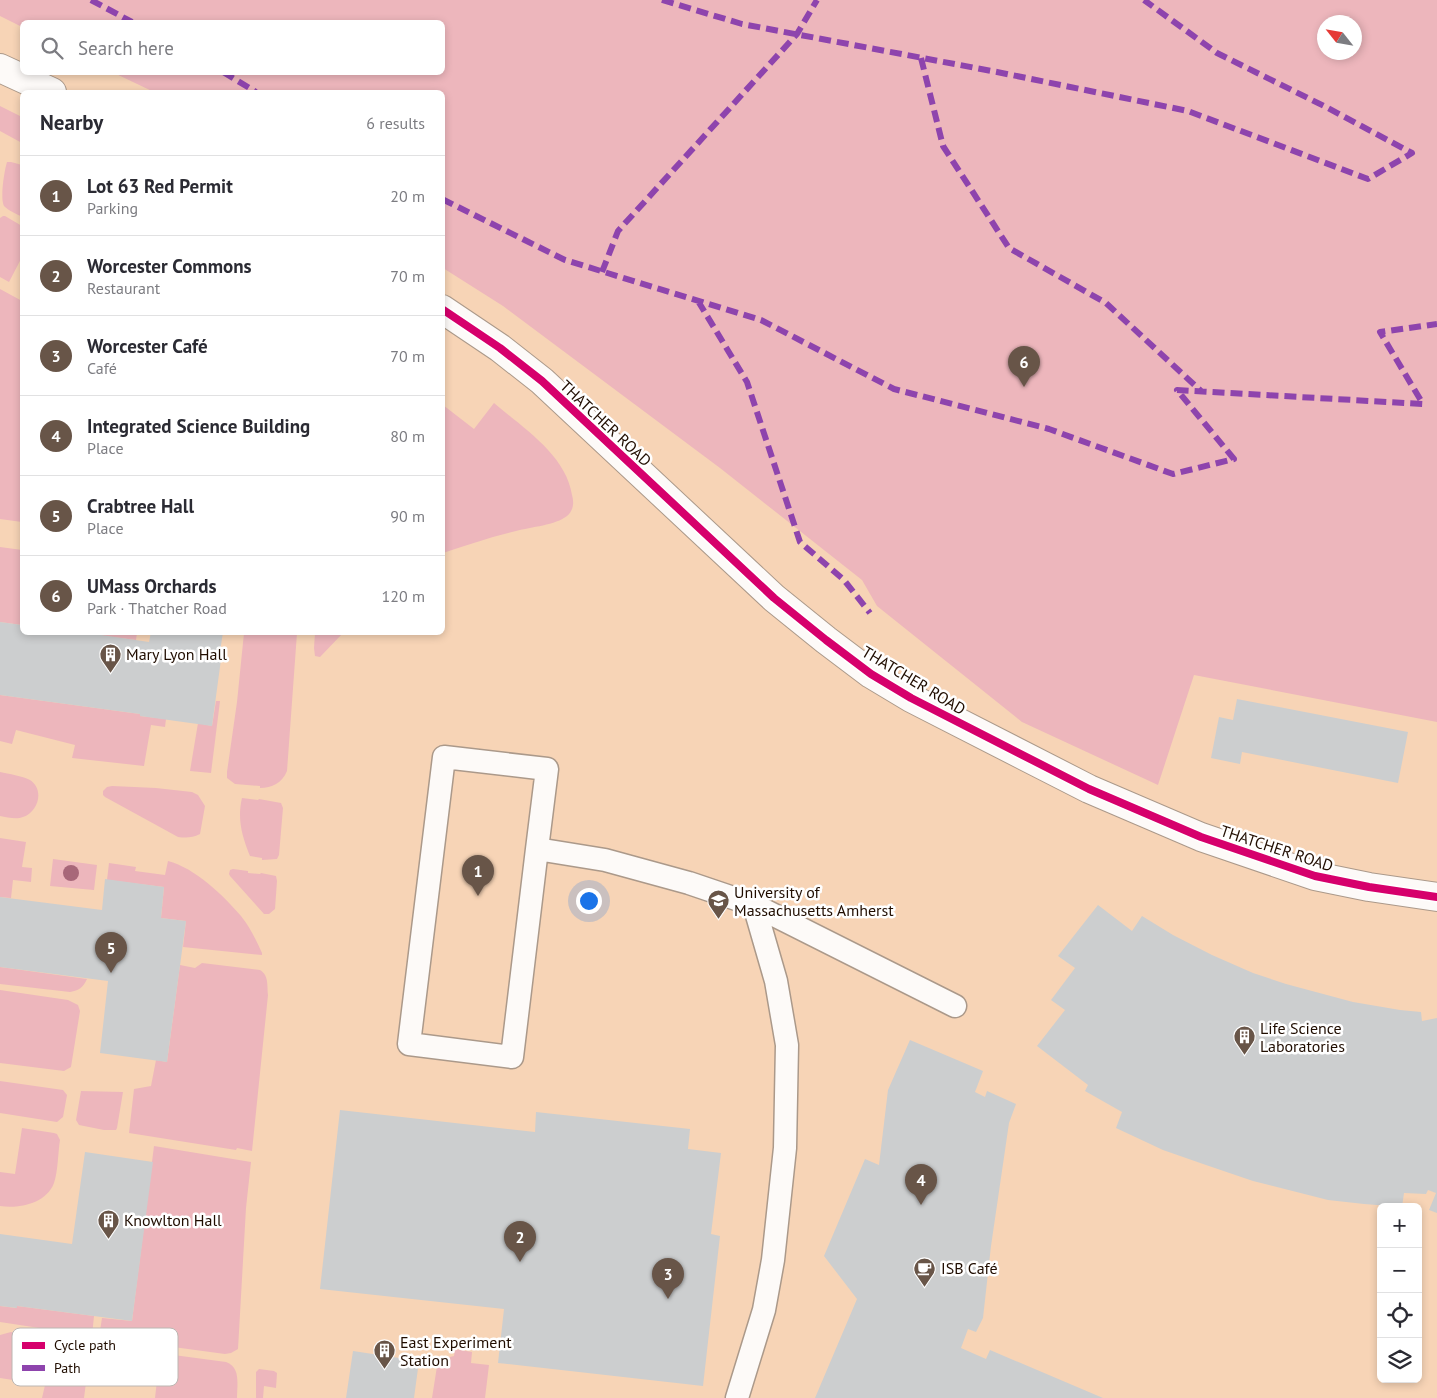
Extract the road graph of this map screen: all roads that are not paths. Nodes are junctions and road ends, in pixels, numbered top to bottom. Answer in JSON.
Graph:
{"nodes":[{"id":1,"x":0,"y":68,"type":"edge"},
{"id":2,"x":48,"y":90,"type":"edge"},
{"id":3,"x":445,"y":311,"type":"edge"},
{"id":4,"x":537,"y":849,"type":"junction"},
{"id":5,"x":1437,"y":897,"type":"edge"},
{"id":6,"x":754,"y":905,"type":"junction"},
{"id":7,"x":955,"y":1006,"type":"dead end"},
{"id":8,"x":737,"y":1398,"type":"edge"}],
"edges":[{"from":1,"to":2,"type":"street"},
{"from":3,"to":5,"type":"street","name":"THATCHER ROAD"},
{"from":4,"to":4,"type":"lane"},
{"from":4,"to":6,"type":"lane"},
{"from":6,"to":7,"type":"lane"},
{"from":6,"to":8,"type":"lane"}]}
